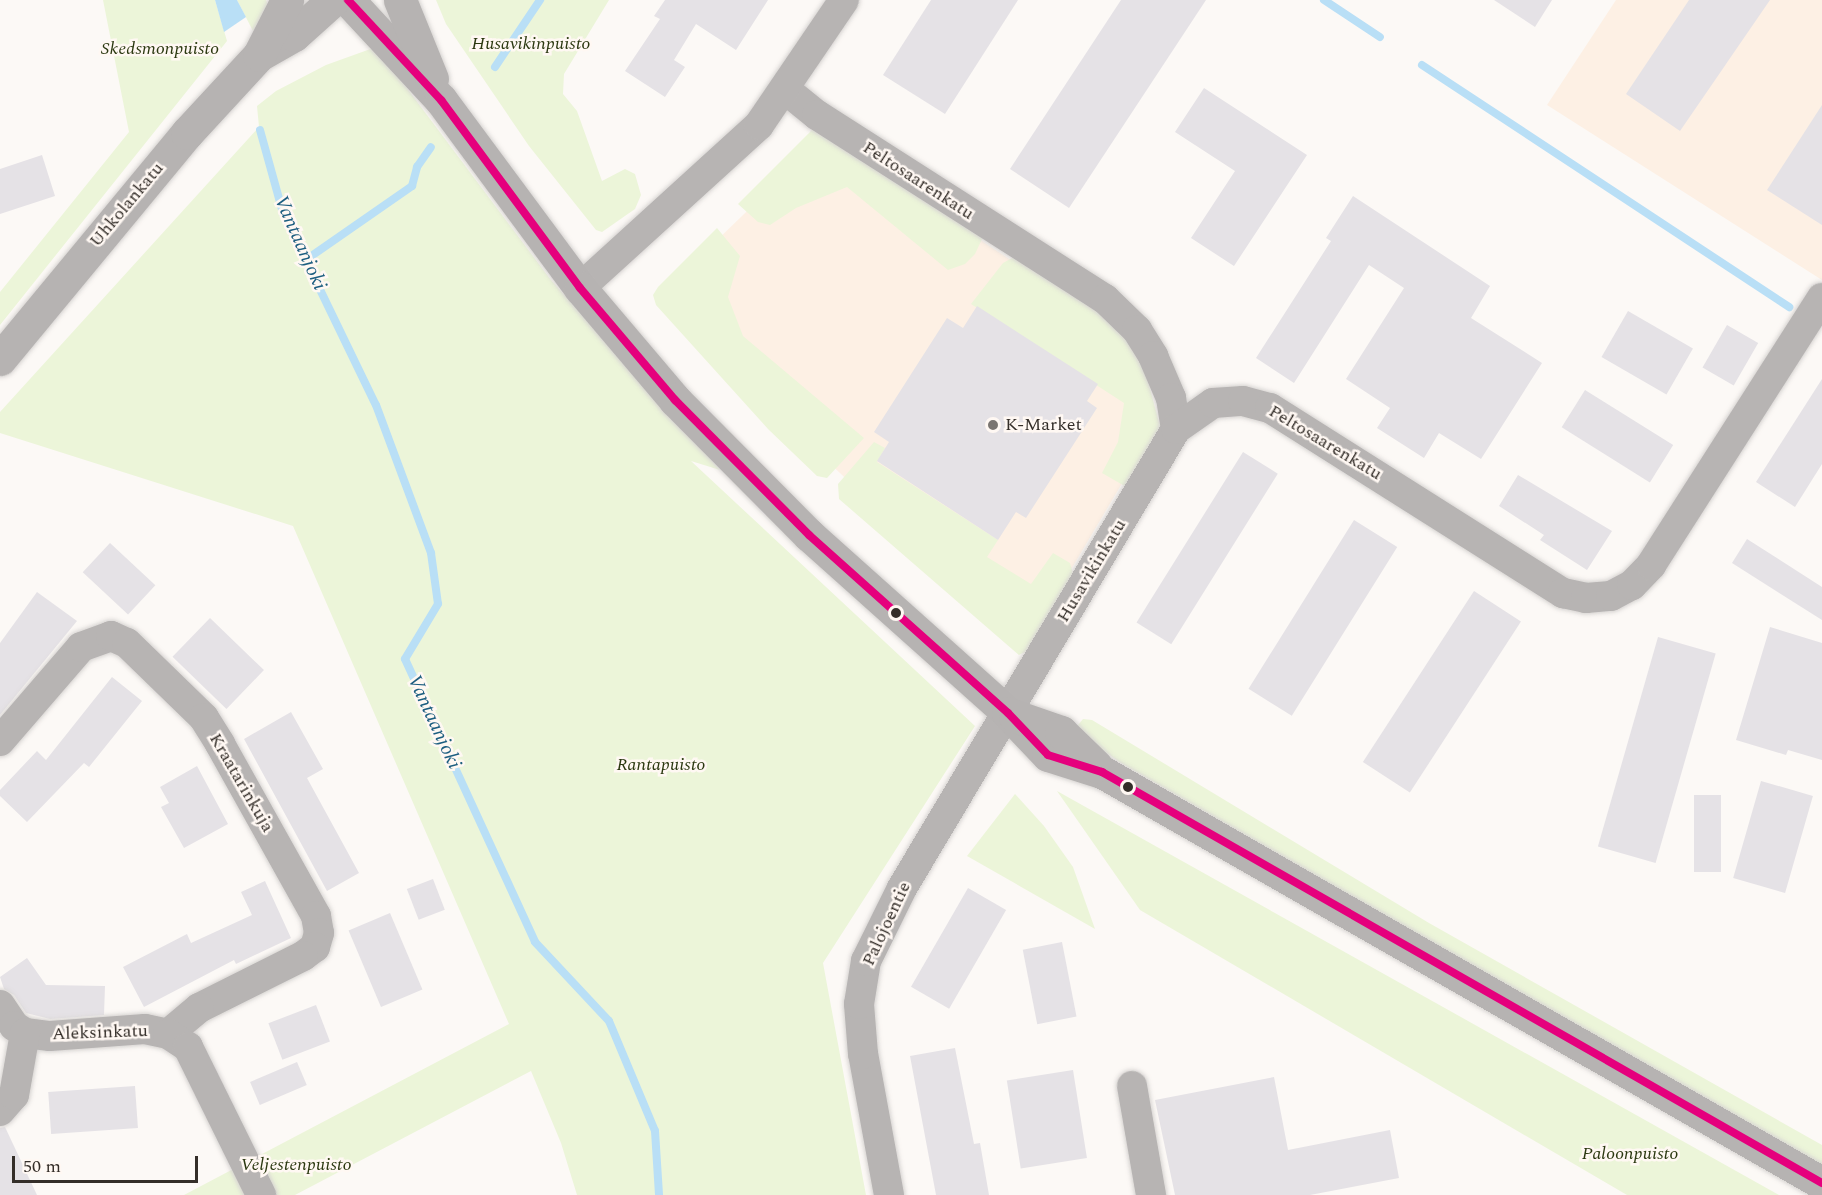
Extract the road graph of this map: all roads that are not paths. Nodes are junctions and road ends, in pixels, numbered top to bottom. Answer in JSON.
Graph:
{"nodes":[{"id":1,"x":287,"y":0,"type":"edge"},
{"id":2,"x":333,"y":0,"type":"edge"},
{"id":3,"x":348,"y":0,"type":"edge"},
{"id":4,"x":400,"y":0,"type":"edge"},
{"id":5,"x":844,"y":0,"type":"edge"},
{"id":6,"x":259,"y":55,"type":"junction"},
{"id":7,"x":786,"y":90,"type":"junction"},
{"id":8,"x":441,"y":100,"type":"junction"},
{"id":9,"x":580,"y":288,"type":"junction"},
{"id":10,"x":1822,"y":298,"type":"edge"},
{"id":11,"x":0,"y":359,"type":"edge"},
{"id":12,"x":1176,"y":429,"type":"junction"},
{"id":13,"x":1008,"y":713,"type":"junction"},
{"id":14,"x":0,"y":741,"type":"edge"},
{"id":15,"x":0,"y":1005,"type":"edge"},
{"id":16,"x":25,"y":1033,"type":"junction"},
{"id":17,"x":168,"y":1034,"type":"junction"},
{"id":18,"x":1132,"y":1086,"type":"dead end"},
{"id":19,"x":0,"y":1111,"type":"edge"},
{"id":20,"x":1822,"y":1183,"type":"edge"},
{"id":21,"x":261,"y":1195,"type":"edge"},
{"id":22,"x":889,"y":1195,"type":"edge"},
{"id":23,"x":1151,"y":1195,"type":"edge"}],
"edges":[{"from":1,"to":6,"type":"street","name":"Uhkolankatu"},
{"from":2,"to":6,"type":"street","name":"Uhkolankatu"},
{"from":3,"to":8,"type":"street"},
{"from":4,"to":8,"type":"street"},
{"from":5,"to":7,"type":"street"},
{"from":6,"to":11,"type":"street","name":"Uhkolankatu"},
{"from":7,"to":9,"type":"street"},
{"from":7,"to":12,"type":"street","name":"Peltosaarenkatu"},
{"from":8,"to":9,"type":"street"},
{"from":9,"to":13,"type":"street"},
{"from":10,"to":12,"type":"street","name":"Peltosaarenkatu"},
{"from":12,"to":13,"type":"street","name":"Husavikinkatu"},
{"from":13,"to":20,"type":"street"},
{"from":13,"to":22,"type":"street","name":"Palojoentie"},
{"from":14,"to":17,"type":"street","name":"Kraatarinkuja"},
{"from":15,"to":16,"type":"street"},
{"from":16,"to":17,"type":"street","name":"Aleksinkatu"},
{"from":16,"to":19,"type":"street"},
{"from":17,"to":21,"type":"street","name":"Aleksinkatu"},
{"from":18,"to":23,"type":"street"}]}
